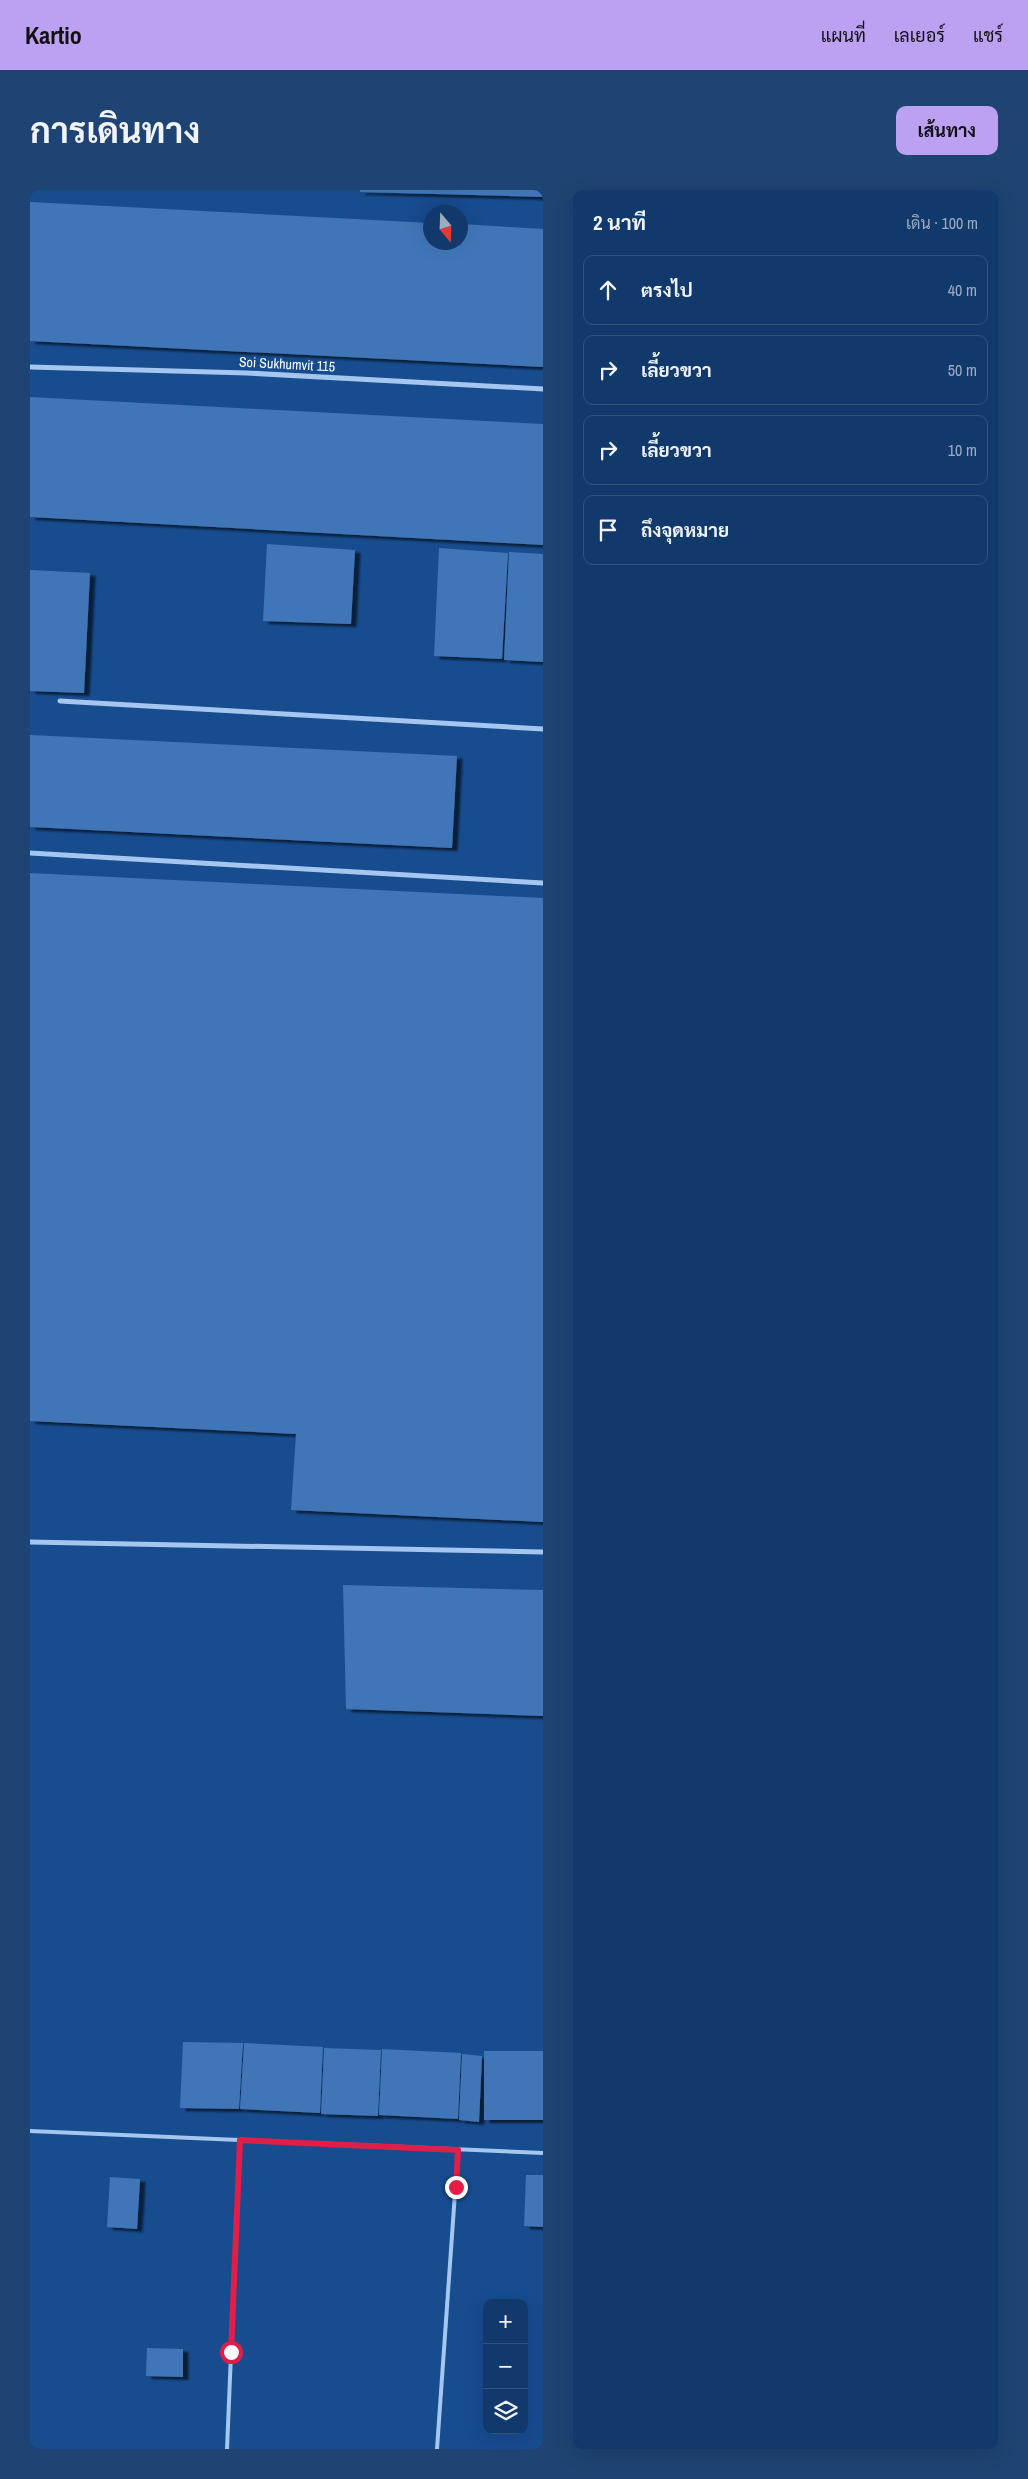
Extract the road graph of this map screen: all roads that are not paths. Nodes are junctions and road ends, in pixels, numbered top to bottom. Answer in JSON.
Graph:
{"nodes":[{"id":1,"x":30,"y":367,"type":"edge"},
{"id":2,"x":543,"y":388,"type":"edge"},
{"id":3,"x":60,"y":701,"type":"dead end"},
{"id":4,"x":543,"y":729,"type":"edge"},
{"id":5,"x":30,"y":853,"type":"edge"},
{"id":6,"x":543,"y":883,"type":"edge"},
{"id":7,"x":30,"y":1542,"type":"edge"},
{"id":8,"x":543,"y":1552,"type":"edge"},
{"id":9,"x":30,"y":2131,"type":"edge"},
{"id":10,"x":240,"y":2140,"type":"junction"},
{"id":11,"x":458,"y":2150,"type":"junction"},
{"id":12,"x":543,"y":2153,"type":"edge"},
{"id":13,"x":227,"y":2449,"type":"edge"},
{"id":14,"x":436,"y":2449,"type":"edge"}],
"edges":[{"from":1,"to":2,"type":"street","name":"Soi Sukhumvit 115"},
{"from":3,"to":4,"type":"street"},
{"from":5,"to":6,"type":"street"},
{"from":7,"to":8,"type":"street"},
{"from":9,"to":10,"type":"lane"},
{"from":10,"to":11,"type":"lane"},
{"from":10,"to":13,"type":"lane"},
{"from":11,"to":12,"type":"lane"},
{"from":11,"to":14,"type":"lane"}]}
